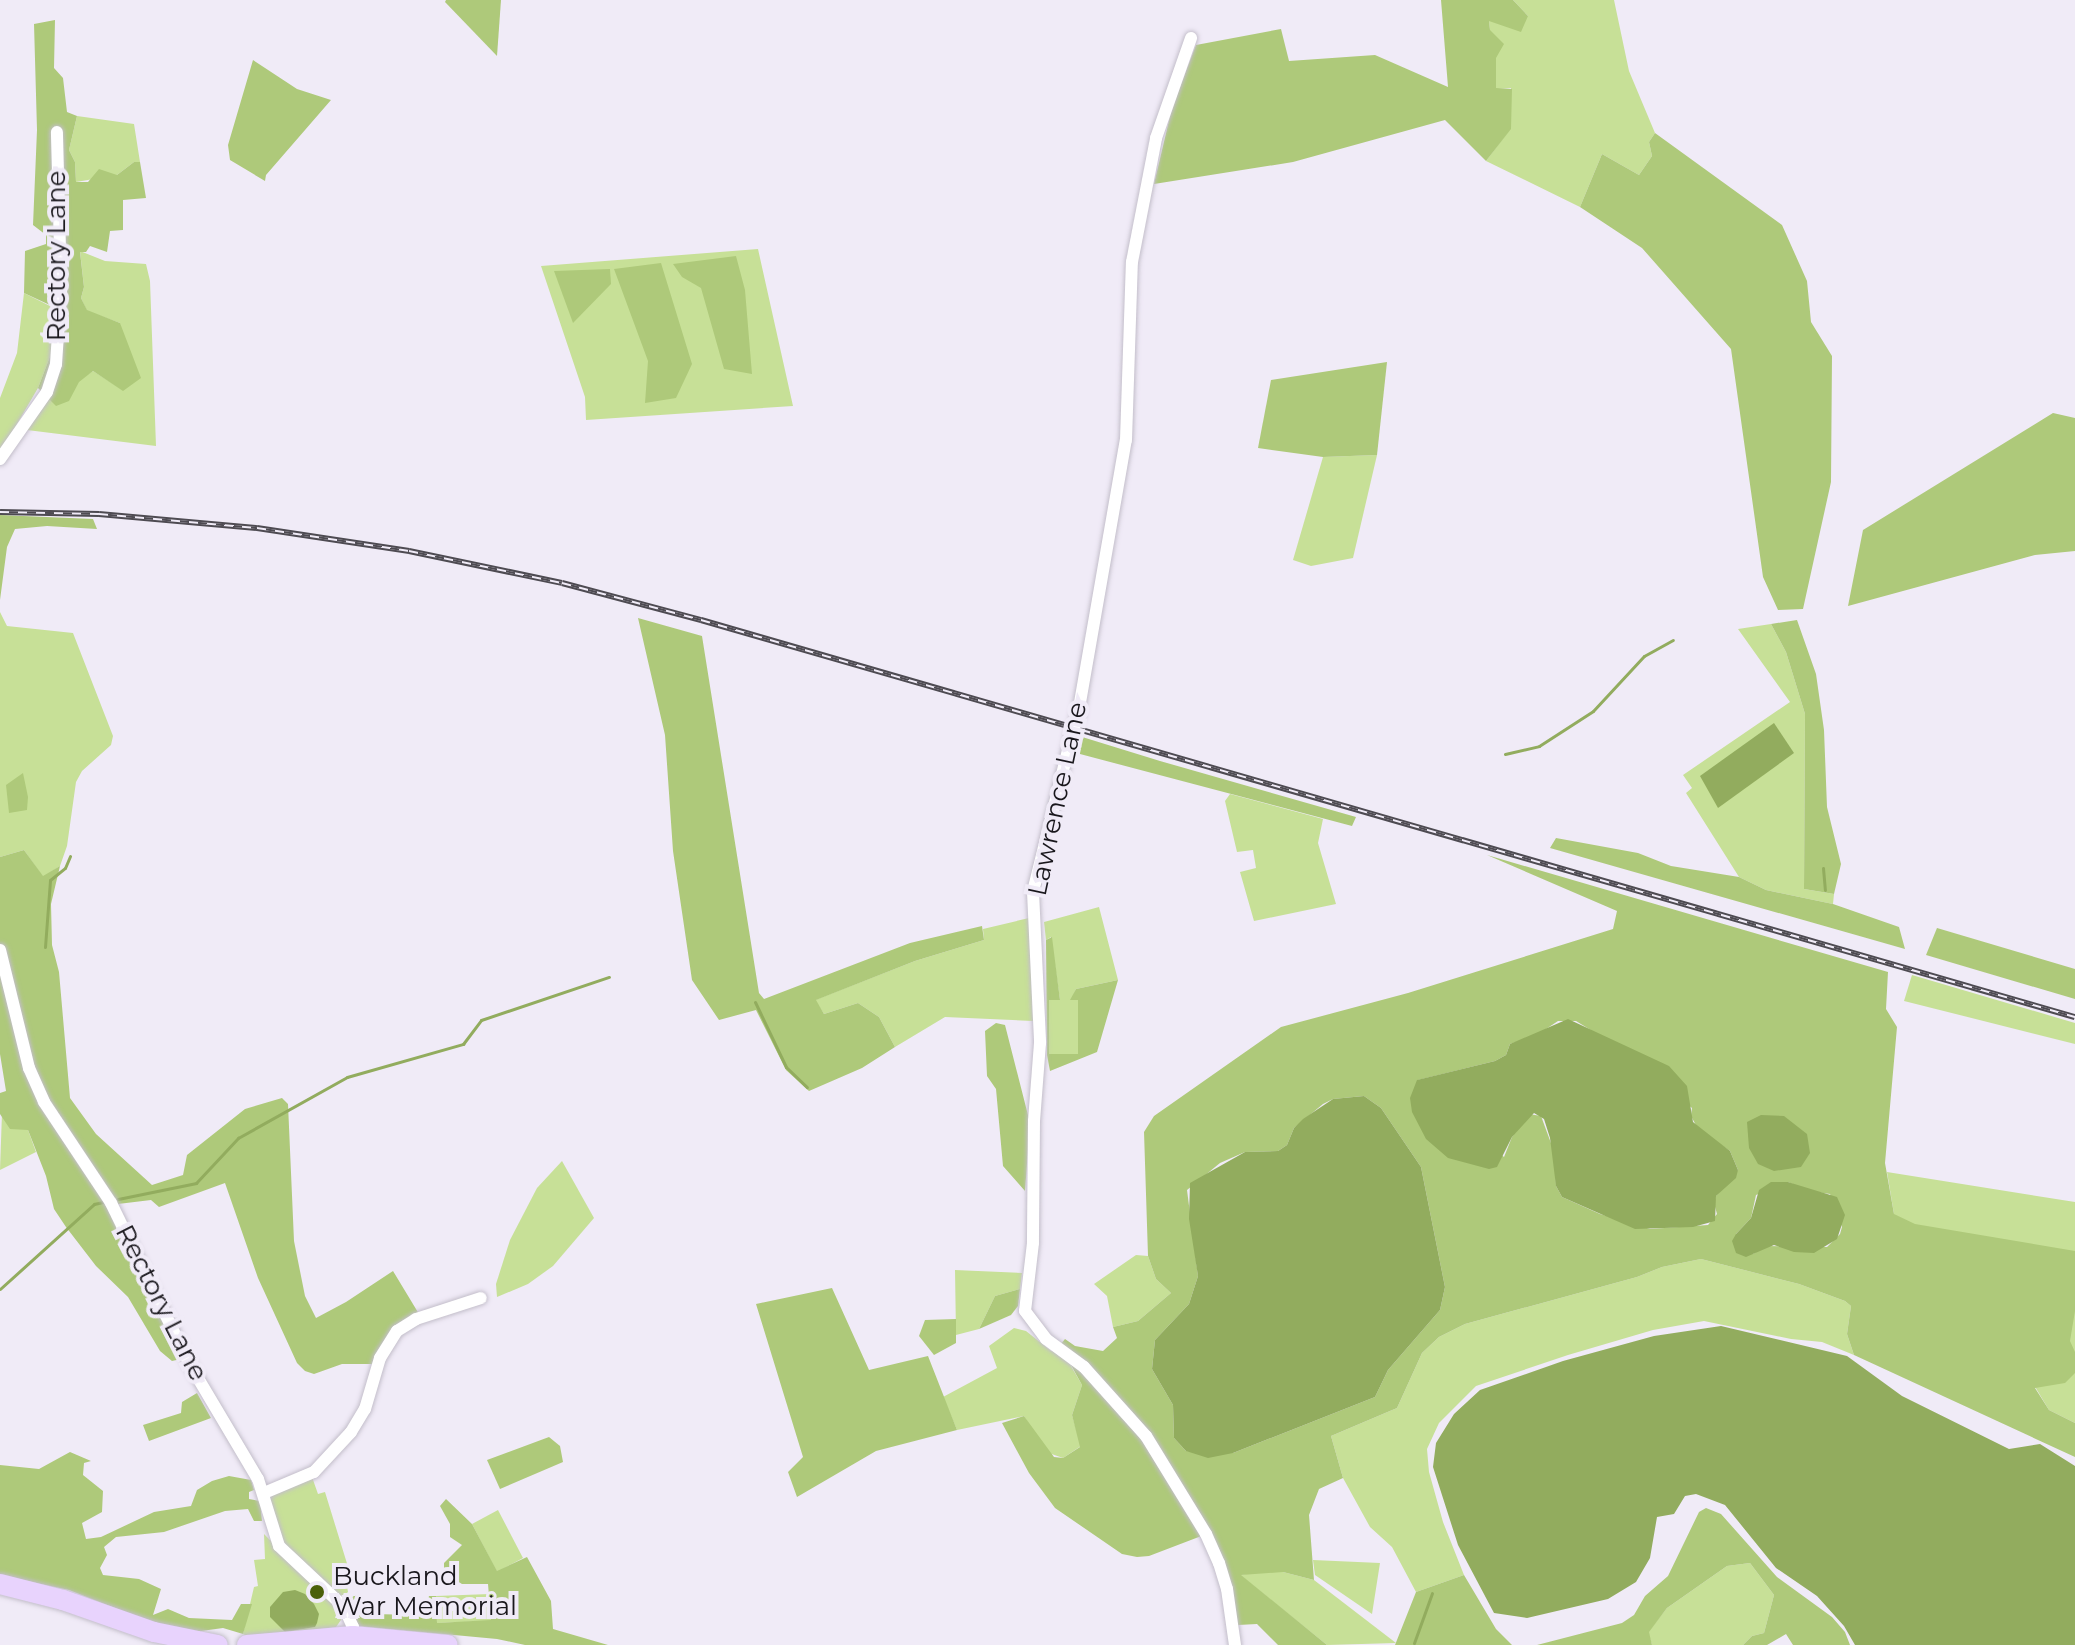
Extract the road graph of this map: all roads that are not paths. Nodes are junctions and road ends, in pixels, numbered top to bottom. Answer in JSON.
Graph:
{"nodes":[{"id":1,"x":1191,"y":38,"type":"dead end"},
{"id":2,"x":57,"y":132,"type":"dead end"},
{"id":3,"x":0,"y":459,"type":"edge"},
{"id":4,"x":0,"y":950,"type":"edge"},
{"id":5,"x":481,"y":1298,"type":"dead end"},
{"id":6,"x":264,"y":1493,"type":"junction"},
{"id":7,"x":0,"y":1584,"type":"edge"},
{"id":8,"x":353,"y":1636,"type":"junction"},
{"id":9,"x":218,"y":1645,"type":"edge"},
{"id":10,"x":247,"y":1645,"type":"edge"},
{"id":11,"x":448,"y":1645,"type":"edge"},
{"id":12,"x":1235,"y":1645,"type":"edge"}],
"edges":[{"from":1,"to":12,"type":"street","name":"Lawrence Lane","bridge":true},
{"from":2,"to":3,"type":"street","name":"Rectory Lane"},
{"from":4,"to":6,"type":"street","name":"Rectory Lane"},
{"from":5,"to":6,"type":"street"},
{"from":6,"to":8,"type":"street","name":"Rectory Lane"},
{"from":7,"to":9,"type":"main road"},
{"from":8,"to":10,"type":"main road"},
{"from":8,"to":11,"type":"main road"}]}
